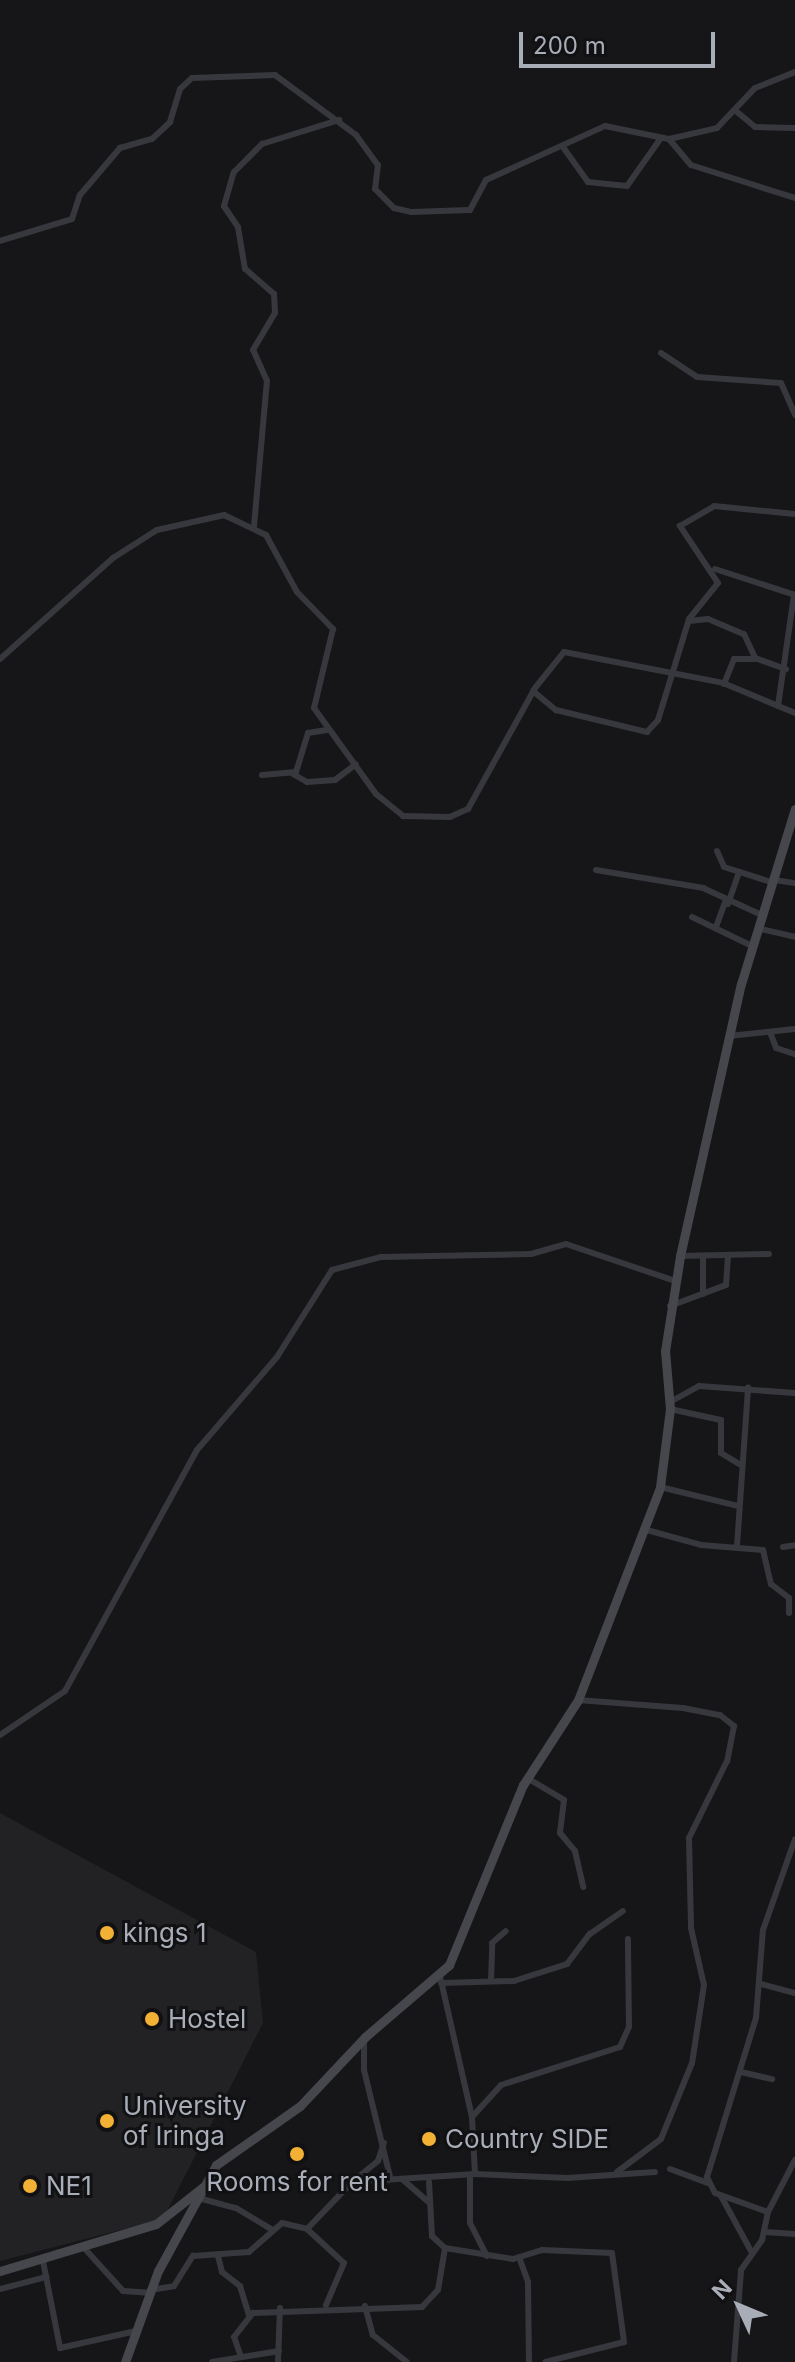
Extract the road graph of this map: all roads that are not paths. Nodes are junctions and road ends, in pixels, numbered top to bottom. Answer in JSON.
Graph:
{"nodes":[{"id":1,"x":795,"y":72,"type":"edge"},
{"id":2,"x":736,"y":111,"type":"junction"},
{"id":3,"x":339,"y":120,"type":"junction"},
{"id":4,"x":795,"y":128,"type":"edge"},
{"id":5,"x":665,"y":138,"type":"junction"},
{"id":6,"x":563,"y":147,"type":"junction"},
{"id":7,"x":795,"y":198,"type":"edge"},
{"id":8,"x":0,"y":241,"type":"edge"},
{"id":9,"x":661,"y":353,"type":"dead end"},
{"id":10,"x":795,"y":415,"type":"edge"},
{"id":11,"x":795,"y":514,"type":"edge"},
{"id":12,"x":254,"y":526,"type":"junction"},
{"id":13,"x":714,"y":568,"type":"junction"},
{"id":14,"x":795,"y":595,"type":"edge"},
{"id":15,"x":688,"y":621,"type":"junction"},
{"id":16,"x":0,"y":659,"type":"edge"},
{"id":17,"x":757,"y":659,"type":"junction"},
{"id":18,"x":786,"y":669,"type":"junction"},
{"id":19,"x":671,"y":676,"type":"junction"},
{"id":20,"x":724,"y":684,"type":"junction"},
{"id":21,"x":533,"y":691,"type":"junction"},
{"id":22,"x":778,"y":706,"type":"junction"},
{"id":23,"x":795,"y":713,"type":"edge"},
{"id":24,"x":327,"y":730,"type":"junction"},
{"id":25,"x":356,"y":764,"type":"junction"},
{"id":26,"x":293,"y":774,"type":"junction"},
{"id":27,"x":262,"y":775,"type":"dead end"},
{"id":28,"x":795,"y":809,"type":"edge"},
{"id":29,"x":717,"y":851,"type":"dead end"},
{"id":30,"x":596,"y":870,"type":"dead end"},
{"id":31,"x":739,"y":872,"type":"junction"},
{"id":32,"x":775,"y":881,"type":"junction"},
{"id":33,"x":795,"y":883,"type":"edge"},
{"id":34,"x":726,"y":903,"type":"junction"},
{"id":35,"x":764,"y":916,"type":"junction"},
{"id":36,"x":692,"y":917,"type":"dead end"},
{"id":37,"x":716,"y":927,"type":"junction"},
{"id":38,"x":761,"y":929,"type":"junction"},
{"id":39,"x":795,"y":937,"type":"edge"},
{"id":40,"x":754,"y":947,"type":"junction"},
{"id":41,"x":795,"y":1029,"type":"edge"},
{"id":42,"x":770,"y":1032,"type":"junction"},
{"id":43,"x":729,"y":1036,"type":"junction"},
{"id":44,"x":795,"y":1054,"type":"edge"},
{"id":45,"x":769,"y":1254,"type":"dead end"},
{"id":46,"x":680,"y":1256,"type":"junction"},
{"id":47,"x":728,"y":1257,"type":"junction"},
{"id":48,"x":703,"y":1259,"type":"junction"},
{"id":49,"x":675,"y":1281,"type":"junction"},
{"id":50,"x":703,"y":1294,"type":"junction"},
{"id":51,"x":670,"y":1306,"type":"junction"},
{"id":52,"x":748,"y":1387,"type":"junction"},
{"id":53,"x":795,"y":1393,"type":"edge"},
{"id":54,"x":670,"y":1405,"type":"junction"},
{"id":55,"x":739,"y":1464,"type":"junction"},
{"id":56,"x":660,"y":1487,"type":"junction"},
{"id":57,"x":738,"y":1506,"type":"junction"},
{"id":58,"x":643,"y":1529,"type":"junction"},
{"id":59,"x":795,"y":1545,"type":"edge"},
{"id":60,"x":737,"y":1546,"type":"junction"},
{"id":61,"x":783,"y":1547,"type":"dead end"},
{"id":62,"x":789,"y":1613,"type":"dead end"},
{"id":63,"x":578,"y":1700,"type":"junction"},
{"id":64,"x":0,"y":1735,"type":"edge"},
{"id":65,"x":527,"y":1778,"type":"junction"},
{"id":66,"x":795,"y":1839,"type":"edge"},
{"id":67,"x":583,"y":1887,"type":"dead end"},
{"id":68,"x":623,"y":1911,"type":"dead end"},
{"id":69,"x":506,"y":1931,"type":"dead end"},
{"id":70,"x":628,"y":1939,"type":"dead end"},
{"id":71,"x":441,"y":1980,"type":"junction"},
{"id":72,"x":491,"y":1981,"type":"junction"},
{"id":73,"x":761,"y":1984,"type":"junction"},
{"id":74,"x":795,"y":1993,"type":"edge"},
{"id":75,"x":365,"y":2037,"type":"junction"},
{"id":76,"x":741,"y":2072,"type":"junction"},
{"id":77,"x":772,"y":2079,"type":"dead end"},
{"id":78,"x":472,"y":2117,"type":"junction"},
{"id":79,"x":384,"y":2142,"type":"junction"},
{"id":80,"x":795,"y":2159,"type":"edge"},
{"id":81,"x":670,"y":2169,"type":"dead end"},
{"id":82,"x":617,"y":2172,"type":"junction"},
{"id":83,"x":655,"y":2172,"type":"dead end"},
{"id":84,"x":472,"y":2176,"type":"junction"},
{"id":85,"x":390,"y":2177,"type":"junction"},
{"id":86,"x":402,"y":2179,"type":"junction"},
{"id":87,"x":208,"y":2182,"type":"junction"},
{"id":88,"x":352,"y":2182,"type":"junction"},
{"id":89,"x":429,"y":2182,"type":"junction"},
{"id":90,"x":708,"y":2183,"type":"junction"},
{"id":91,"x":721,"y":2196,"type":"junction"},
{"id":92,"x":202,"y":2199,"type":"junction"},
{"id":93,"x":430,"y":2203,"type":"junction"},
{"id":94,"x":768,"y":2212,"type":"junction"},
{"id":95,"x":271,"y":2229,"type":"junction"},
{"id":96,"x":307,"y":2229,"type":"junction"},
{"id":97,"x":765,"y":2232,"type":"junction"},
{"id":98,"x":795,"y":2234,"type":"edge"},
{"id":99,"x":445,"y":2248,"type":"junction"},
{"id":100,"x":86,"y":2250,"type":"junction"},
{"id":101,"x":751,"y":2252,"type":"junction"},
{"id":102,"x":218,"y":2256,"type":"junction"},
{"id":103,"x":487,"y":2256,"type":"junction"},
{"id":104,"x":519,"y":2257,"type":"junction"},
{"id":105,"x":43,"y":2261,"type":"junction"},
{"id":106,"x":0,"y":2271,"type":"edge"},
{"id":107,"x":46,"y":2277,"type":"junction"},
{"id":108,"x":0,"y":2289,"type":"edge"},
{"id":109,"x":150,"y":2292,"type":"junction"},
{"id":110,"x":326,"y":2305,"type":"junction"},
{"id":111,"x":365,"y":2306,"type":"junction"},
{"id":112,"x":280,"y":2308,"type":"junction"},
{"id":113,"x":249,"y":2315,"type":"junction"},
{"id":114,"x":136,"y":2331,"type":"junction"},
{"id":115,"x":280,"y":2341,"type":"junction"},
{"id":116,"x":263,"y":2350,"type":"junction"},
{"id":117,"x":279,"y":2351,"type":"junction"},
{"id":118,"x":237,"y":2359,"type":"edge"},
{"id":119,"x":125,"y":2362,"type":"edge"},
{"id":120,"x":212,"y":2362,"type":"edge"},
{"id":121,"x":278,"y":2362,"type":"edge"},
{"id":122,"x":407,"y":2362,"type":"edge"},
{"id":123,"x":529,"y":2362,"type":"edge"},
{"id":124,"x":545,"y":2362,"type":"edge"},
{"id":125,"x":734,"y":2362,"type":"edge"}],
"edges":[{"from":1,"to":2,"type":"street"},
{"from":2,"to":4,"type":"street"},
{"from":2,"to":5,"type":"street"},
{"from":3,"to":6,"type":"street"},
{"from":3,"to":8,"type":"street"},
{"from":3,"to":12,"type":"street"},
{"from":5,"to":6,"type":"street"},
{"from":5,"to":6,"type":"street"},
{"from":5,"to":7,"type":"street"},
{"from":9,"to":10,"type":"street"},
{"from":11,"to":13,"type":"street"},
{"from":12,"to":16,"type":"street"},
{"from":12,"to":24,"type":"street"},
{"from":13,"to":14,"type":"street"},
{"from":13,"to":15,"type":"street"},
{"from":14,"to":18,"type":"street"},
{"from":15,"to":17,"type":"street"},
{"from":15,"to":19,"type":"street"},
{"from":17,"to":18,"type":"street"},
{"from":17,"to":20,"type":"street"},
{"from":18,"to":22,"type":"street"},
{"from":19,"to":20,"type":"street"},
{"from":19,"to":21,"type":"street"},
{"from":19,"to":21,"type":"street"},
{"from":20,"to":22,"type":"street"},
{"from":21,"to":25,"type":"street"},
{"from":22,"to":23,"type":"street"},
{"from":24,"to":25,"type":"street"},
{"from":24,"to":26,"type":"street"},
{"from":25,"to":26,"type":"street"},
{"from":26,"to":27,"type":"street"},
{"from":28,"to":32,"type":"street"},
{"from":29,"to":31,"type":"street"},
{"from":30,"to":34,"type":"street"},
{"from":31,"to":32,"type":"street"},
{"from":31,"to":34,"type":"street"},
{"from":32,"to":33,"type":"street"},
{"from":32,"to":35,"type":"street"},
{"from":34,"to":35,"type":"street"},
{"from":34,"to":37,"type":"street"},
{"from":35,"to":38,"type":"street"},
{"from":36,"to":37,"type":"street"},
{"from":37,"to":40,"type":"street"},
{"from":38,"to":39,"type":"street"},
{"from":38,"to":40,"type":"street"},
{"from":40,"to":43,"type":"street"},
{"from":41,"to":42,"type":"street"},
{"from":42,"to":43,"type":"street"},
{"from":42,"to":44,"type":"street"},
{"from":43,"to":46,"type":"street"},
{"from":45,"to":47,"type":"street"},
{"from":46,"to":48,"type":"street"},
{"from":46,"to":49,"type":"street"},
{"from":47,"to":48,"type":"street"},
{"from":47,"to":50,"type":"street"},
{"from":48,"to":50,"type":"street"},
{"from":49,"to":51,"type":"street"},
{"from":49,"to":64,"type":"street"},
{"from":50,"to":51,"type":"street"},
{"from":51,"to":54,"type":"street"},
{"from":52,"to":53,"type":"street"},
{"from":52,"to":54,"type":"street"},
{"from":52,"to":55,"type":"street"},
{"from":54,"to":55,"type":"street"},
{"from":54,"to":56,"type":"street"},
{"from":55,"to":57,"type":"street"},
{"from":56,"to":57,"type":"street"},
{"from":56,"to":58,"type":"street"},
{"from":57,"to":60,"type":"street"},
{"from":58,"to":60,"type":"street"},
{"from":58,"to":63,"type":"street"},
{"from":59,"to":61,"type":"street"},
{"from":60,"to":62,"type":"street"},
{"from":63,"to":65,"type":"street"},
{"from":63,"to":82,"type":"street"},
{"from":65,"to":67,"type":"street"},
{"from":65,"to":71,"type":"street"},
{"from":66,"to":73,"type":"street"},
{"from":68,"to":72,"type":"street"},
{"from":69,"to":72,"type":"street"},
{"from":70,"to":78,"type":"street"},
{"from":71,"to":72,"type":"street"},
{"from":71,"to":75,"type":"street"},
{"from":71,"to":78,"type":"street"},
{"from":73,"to":74,"type":"street"},
{"from":73,"to":76,"type":"street"},
{"from":75,"to":79,"type":"street"},
{"from":75,"to":87,"type":"street"},
{"from":76,"to":77,"type":"street"},
{"from":76,"to":90,"type":"street"},
{"from":78,"to":84,"type":"street"},
{"from":79,"to":85,"type":"street"},
{"from":79,"to":88,"type":"street"},
{"from":80,"to":94,"type":"street"},
{"from":81,"to":90,"type":"street"},
{"from":82,"to":83,"type":"street"},
{"from":82,"to":84,"type":"street"},
{"from":84,"to":89,"type":"street"},
{"from":84,"to":103,"type":"street"},
{"from":85,"to":86,"type":"street"},
{"from":85,"to":88,"type":"street"},
{"from":86,"to":89,"type":"street"},
{"from":86,"to":93,"type":"street"},
{"from":87,"to":92,"type":"street"},
{"from":87,"to":100,"type":"street"},
{"from":88,"to":96,"type":"street"},
{"from":89,"to":93,"type":"street"},
{"from":90,"to":91,"type":"street"},
{"from":91,"to":94,"type":"street"},
{"from":91,"to":101,"type":"street"},
{"from":92,"to":95,"type":"street"},
{"from":92,"to":109,"type":"street"},
{"from":93,"to":99,"type":"street"},
{"from":94,"to":97,"type":"street"},
{"from":95,"to":96,"type":"street"},
{"from":95,"to":102,"type":"street"},
{"from":96,"to":110,"type":"street"},
{"from":97,"to":98,"type":"street"},
{"from":97,"to":101,"type":"street"},
{"from":99,"to":103,"type":"street"},
{"from":99,"to":111,"type":"street"},
{"from":100,"to":105,"type":"street"},
{"from":100,"to":109,"type":"street"},
{"from":101,"to":125,"type":"street"},
{"from":102,"to":109,"type":"street"},
{"from":102,"to":113,"type":"street"},
{"from":103,"to":104,"type":"street"},
{"from":104,"to":123,"type":"street"},
{"from":104,"to":124,"type":"street"},
{"from":105,"to":106,"type":"street"},
{"from":105,"to":107,"type":"street"},
{"from":107,"to":108,"type":"street"},
{"from":107,"to":114,"type":"street"},
{"from":109,"to":114,"type":"street"},
{"from":110,"to":111,"type":"street"},
{"from":110,"to":112,"type":"street"},
{"from":111,"to":122,"type":"street"},
{"from":112,"to":113,"type":"street"},
{"from":112,"to":115,"type":"street"},
{"from":113,"to":118,"type":"street"},
{"from":114,"to":119,"type":"street"},
{"from":115,"to":116,"type":"street"},
{"from":115,"to":117,"type":"street"},
{"from":116,"to":117,"type":"street"},
{"from":116,"to":118,"type":"street"},
{"from":117,"to":121,"type":"street"},
{"from":118,"to":120,"type":"street"}]}
